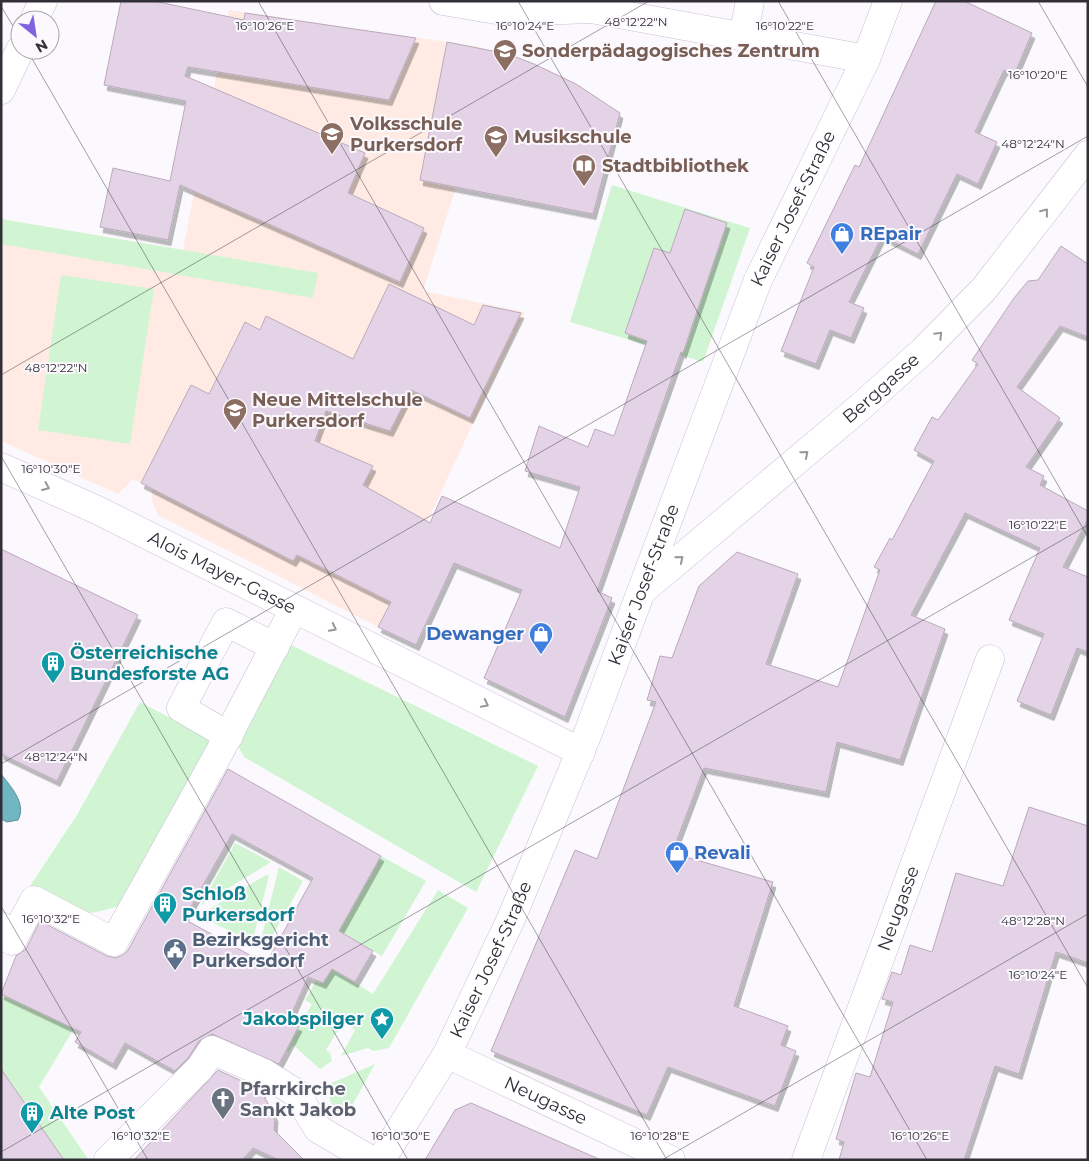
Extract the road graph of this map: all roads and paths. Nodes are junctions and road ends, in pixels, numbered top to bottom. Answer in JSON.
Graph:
{"nodes":[{"id":1,"x":443,"y":1,"type":"edge"},
{"id":2,"x":750,"y":1,"type":"edge"},
{"id":3,"x":888,"y":1,"type":"edge"},
{"id":4,"x":743,"y":37,"type":"junction"},
{"id":5,"x":866,"y":59,"type":"junction"},
{"id":6,"x":15,"y":60,"type":"edge"},
{"id":7,"x":1,"y":90,"type":"edge"},
{"id":8,"x":1088,"y":155,"type":"edge"},
{"id":9,"x":1,"y":467,"type":"edge"},
{"id":10,"x":643,"y":590,"type":"junction"},
{"id":11,"x":294,"y":609,"type":"junction"},
{"id":12,"x":275,"y":647,"type":"junction"},
{"id":13,"x":990,"y":659,"type":"dead end"},
{"id":14,"x":229,"y":736,"type":"junction"},
{"id":15,"x":580,"y":752,"type":"junction"},
{"id":16,"x":1,"y":926,"type":"edge"},
{"id":17,"x":447,"y":1054,"type":"junction"},
{"id":18,"x":108,"y":1160,"type":"edge"},
{"id":19,"x":371,"y":1160,"type":"edge"},
{"id":20,"x":381,"y":1160,"type":"edge"},
{"id":21,"x":671,"y":1160,"type":"edge"},
{"id":22,"x":806,"y":1160,"type":"edge"}],
"edges":[{"from":1,"to":4,"type":"street"},
{"from":2,"to":4,"type":"street"},
{"from":3,"to":5,"type":"street","name":"Kaiser Josef-Straße"},
{"from":4,"to":5,"type":"street"},
{"from":5,"to":10,"type":"street","name":"Kaiser Josef-Straße"},
{"from":6,"to":7,"type":"street"},
{"from":10,"to":8,"type":"street","name":"Berggasse","one_way":true},
{"from":9,"to":11,"type":"street","name":"Alois Mayer-Gasse","one_way":true},
{"from":10,"to":15,"type":"street","name":"Kaiser Josef-Straße"},
{"from":11,"to":12,"type":"street"},
{"from":11,"to":15,"type":"street","name":"Alois Mayer-Gasse","one_way":true},
{"from":12,"to":14,"type":"street"},
{"from":12,"to":14,"type":"street"},
{"from":13,"to":22,"type":"street","name":"Neugasse"},
{"from":14,"to":16,"type":"street"},
{"from":15,"to":17,"type":"street","name":"Kaiser Josef-Straße"},
{"from":17,"to":20,"type":"street","name":"Kaiser Josef-Straße"},
{"from":17,"to":21,"type":"street","name":"Neugasse"},
{"from":18,"to":19,"type":"street"}]}
